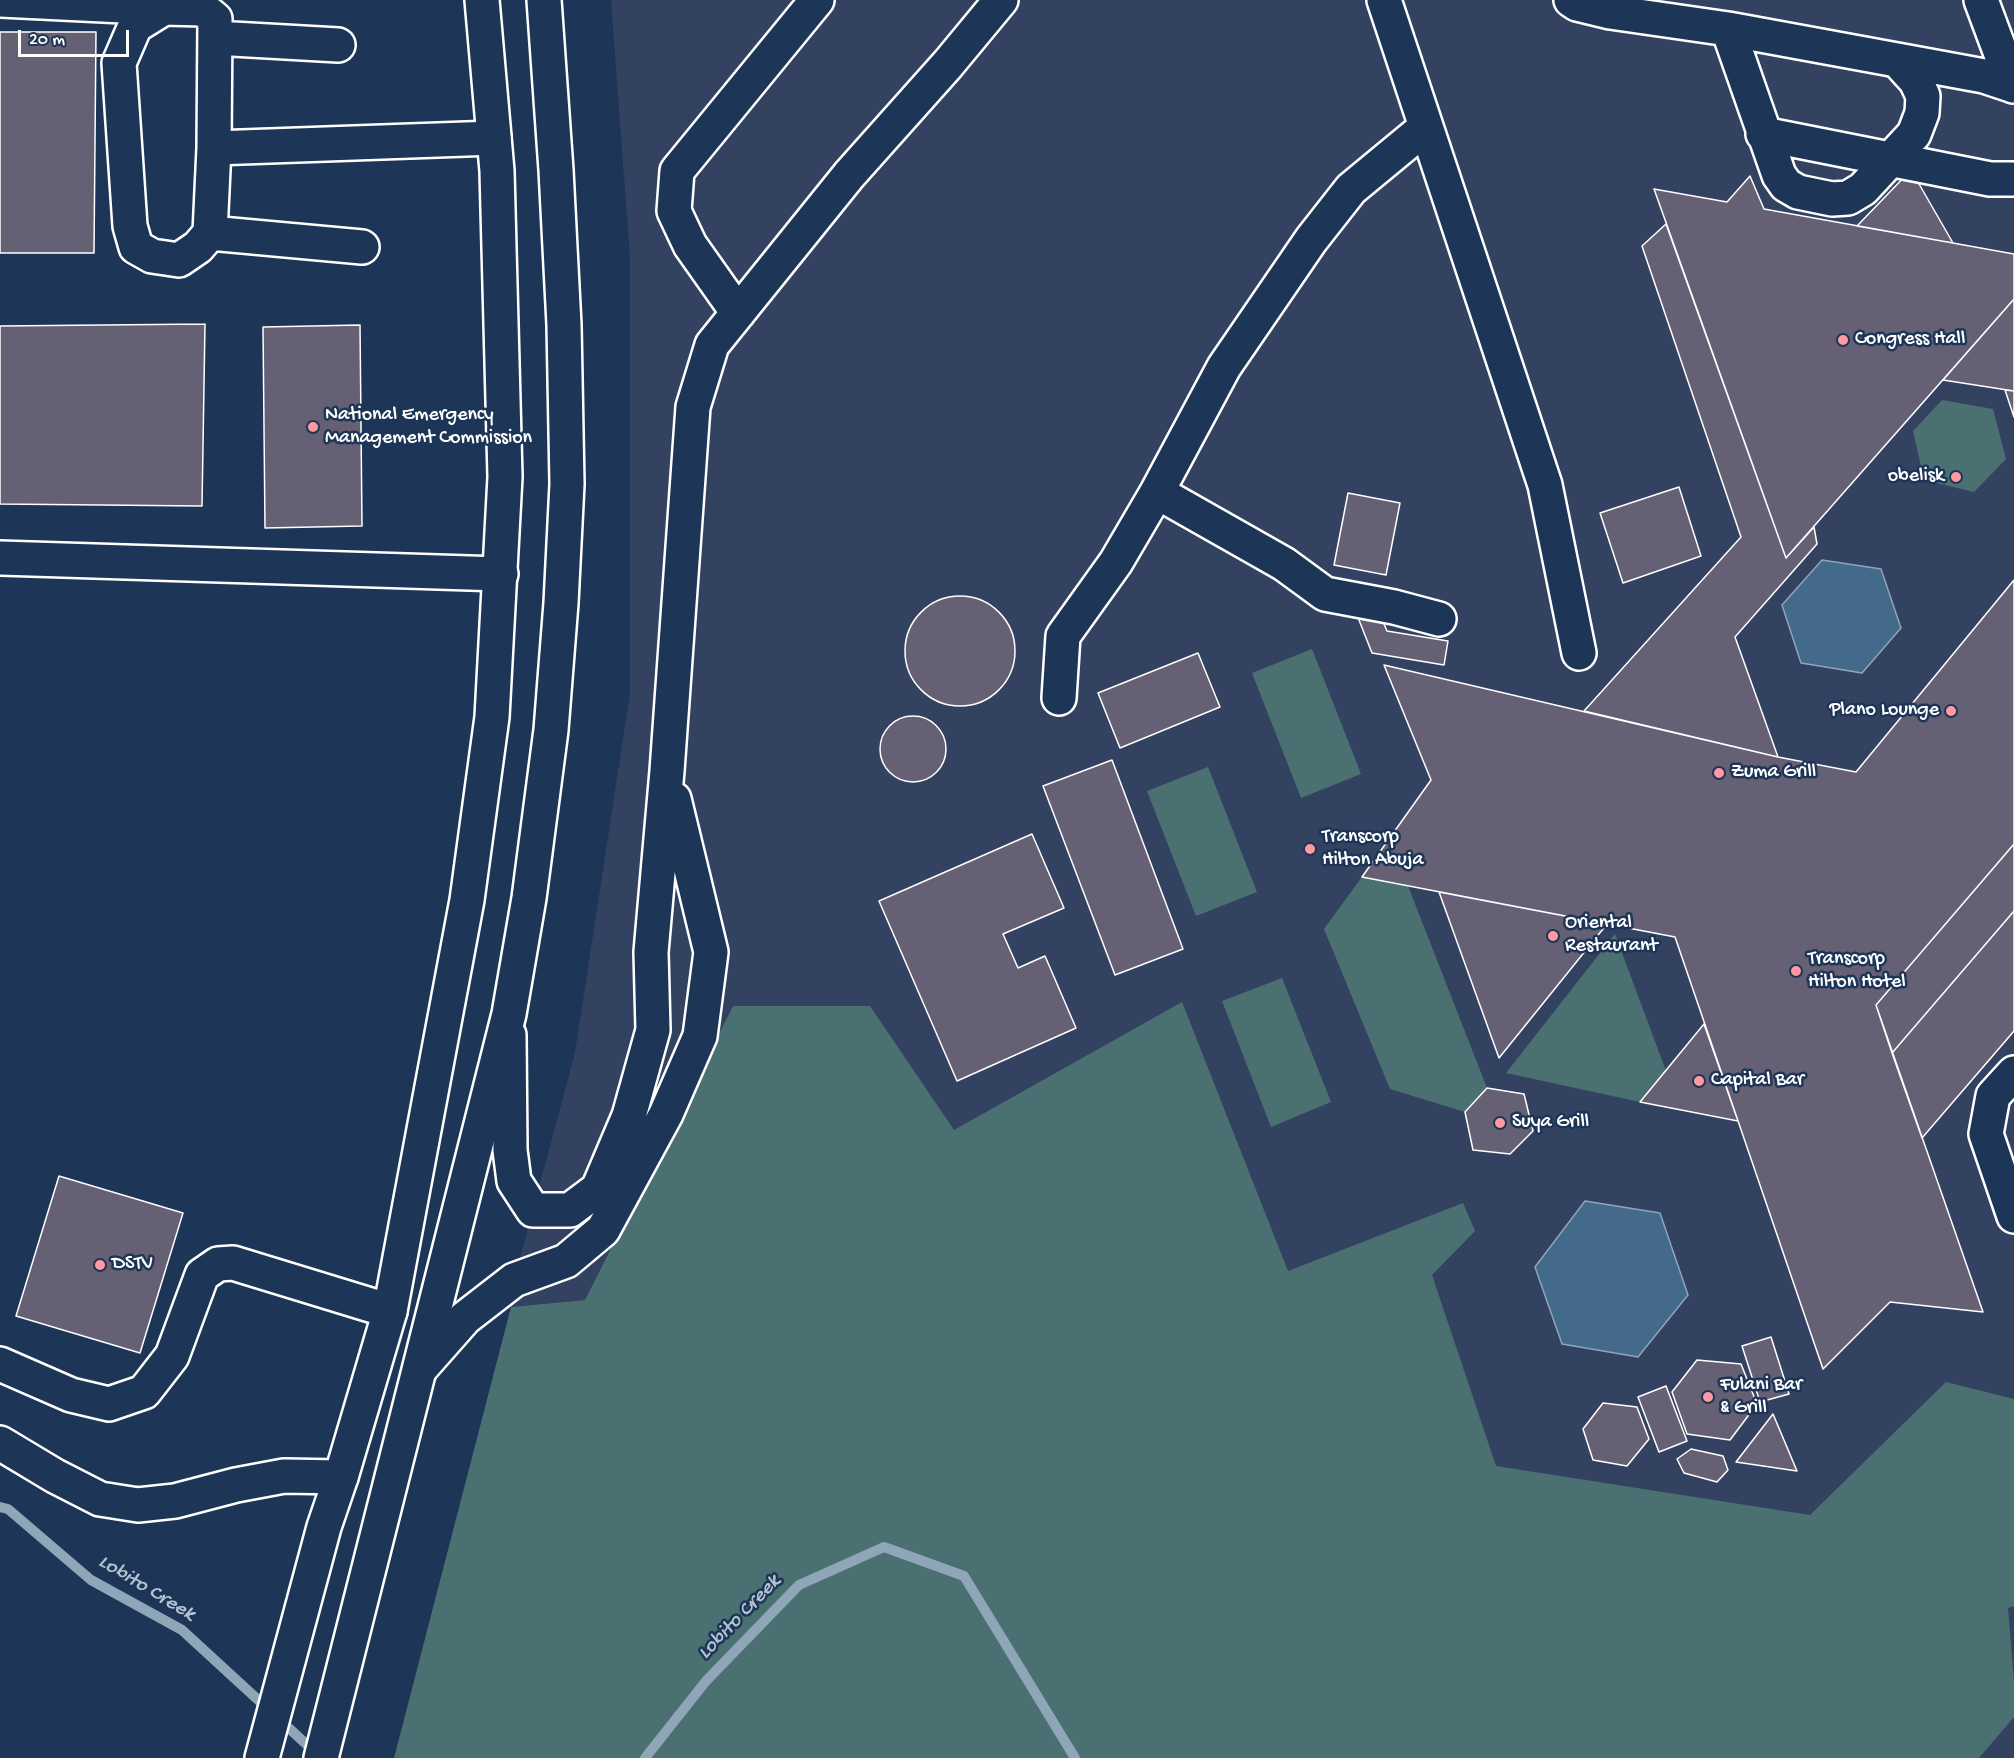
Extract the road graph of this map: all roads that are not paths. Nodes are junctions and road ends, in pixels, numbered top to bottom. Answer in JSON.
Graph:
{"nodes":[{"id":1,"x":0,"y":0,"type":"edge"},
{"id":2,"x":482,"y":0,"type":"edge"},
{"id":3,"x":544,"y":0,"type":"edge"},
{"id":4,"x":817,"y":0,"type":"edge"},
{"id":5,"x":1001,"y":0,"type":"edge"},
{"id":6,"x":1384,"y":0,"type":"edge"},
{"id":7,"x":1571,"y":0,"type":"edge"},
{"id":8,"x":1981,"y":0,"type":"edge"},
{"id":9,"x":164,"y":8,"type":"junction"},
{"id":10,"x":1728,"y":29,"type":"junction"},
{"id":11,"x":215,"y":38,"type":"junction"},
{"id":12,"x":338,"y":45,"type":"dead end"},
{"id":13,"x":1897,"y":60,"type":"junction"},
{"id":14,"x":2014,"y":86,"type":"edge"},
{"id":15,"x":1426,"y":127,"type":"junction"},
{"id":16,"x":1763,"y":134,"type":"junction"},
{"id":17,"x":494,"y":138,"type":"junction"},
{"id":18,"x":214,"y":148,"type":"junction"},
{"id":19,"x":1892,"y":159,"type":"junction"},
{"id":20,"x":2014,"y":179,"type":"edge"},
{"id":21,"x":210,"y":233,"type":"junction"},
{"id":22,"x":362,"y":247,"type":"dead end"},
{"id":23,"x":738,"y":313,"type":"junction"},
{"id":24,"x":1157,"y":492,"type":"junction"},
{"id":25,"x":0,"y":558,"type":"edge"},
{"id":26,"x":501,"y":574,"type":"junction"},
{"id":27,"x":1439,"y":619,"type":"dead end"},
{"id":28,"x":1579,"y":653,"type":"dead end"},
{"id":29,"x":1059,"y":698,"type":"dead end"},
{"id":30,"x":667,"y":771,"type":"junction"},
{"id":31,"x":509,"y":1014,"type":"junction"},
{"id":32,"x":2014,"y":1073,"type":"edge"},
{"id":33,"x":2014,"y":1216,"type":"edge"},
{"id":34,"x":390,"y":1311,"type":"junction"},
{"id":35,"x":0,"y":1364,"type":"edge"},
{"id":36,"x":420,"y":1369,"type":"junction"},
{"id":37,"x":0,"y":1443,"type":"edge"},
{"id":38,"x":341,"y":1477,"type":"junction"},
{"id":39,"x":262,"y":1758,"type":"edge"},
{"id":40,"x":321,"y":1758,"type":"edge"}],
"edges":[{"from":1,"to":9,"type":"main road"},
{"from":2,"to":17,"type":"main road"},
{"from":3,"to":31,"type":"main road"},
{"from":4,"to":23,"type":"main road"},
{"from":5,"to":23,"type":"main road"},
{"from":6,"to":15,"type":"main road"},
{"from":7,"to":10,"type":"main road"},
{"from":8,"to":14,"type":"main road"},
{"from":9,"to":11,"type":"main road"},
{"from":9,"to":21,"type":"main road"},
{"from":10,"to":13,"type":"main road"},
{"from":10,"to":16,"type":"main road"},
{"from":11,"to":12,"type":"main road"},
{"from":11,"to":18,"type":"main road"},
{"from":13,"to":14,"type":"main road"},
{"from":13,"to":19,"type":"main road"},
{"from":15,"to":24,"type":"main road"},
{"from":15,"to":28,"type":"main road"},
{"from":16,"to":19,"type":"main road"},
{"from":16,"to":19,"type":"main road"},
{"from":17,"to":18,"type":"main road"},
{"from":17,"to":26,"type":"main road"},
{"from":18,"to":21,"type":"main road"},
{"from":19,"to":20,"type":"main road"},
{"from":21,"to":22,"type":"main road"},
{"from":23,"to":30,"type":"main road"},
{"from":24,"to":27,"type":"main road"},
{"from":24,"to":29,"type":"main road"},
{"from":25,"to":26,"type":"main road"},
{"from":26,"to":34,"type":"main road"},
{"from":30,"to":31,"type":"main road"},
{"from":30,"to":36,"type":"main road"},
{"from":31,"to":36,"type":"main road"},
{"from":32,"to":33,"type":"main road"},
{"from":34,"to":35,"type":"main road"},
{"from":34,"to":38,"type":"main road"},
{"from":36,"to":40,"type":"main road"},
{"from":37,"to":38,"type":"main road"},
{"from":38,"to":39,"type":"main road"}]}
